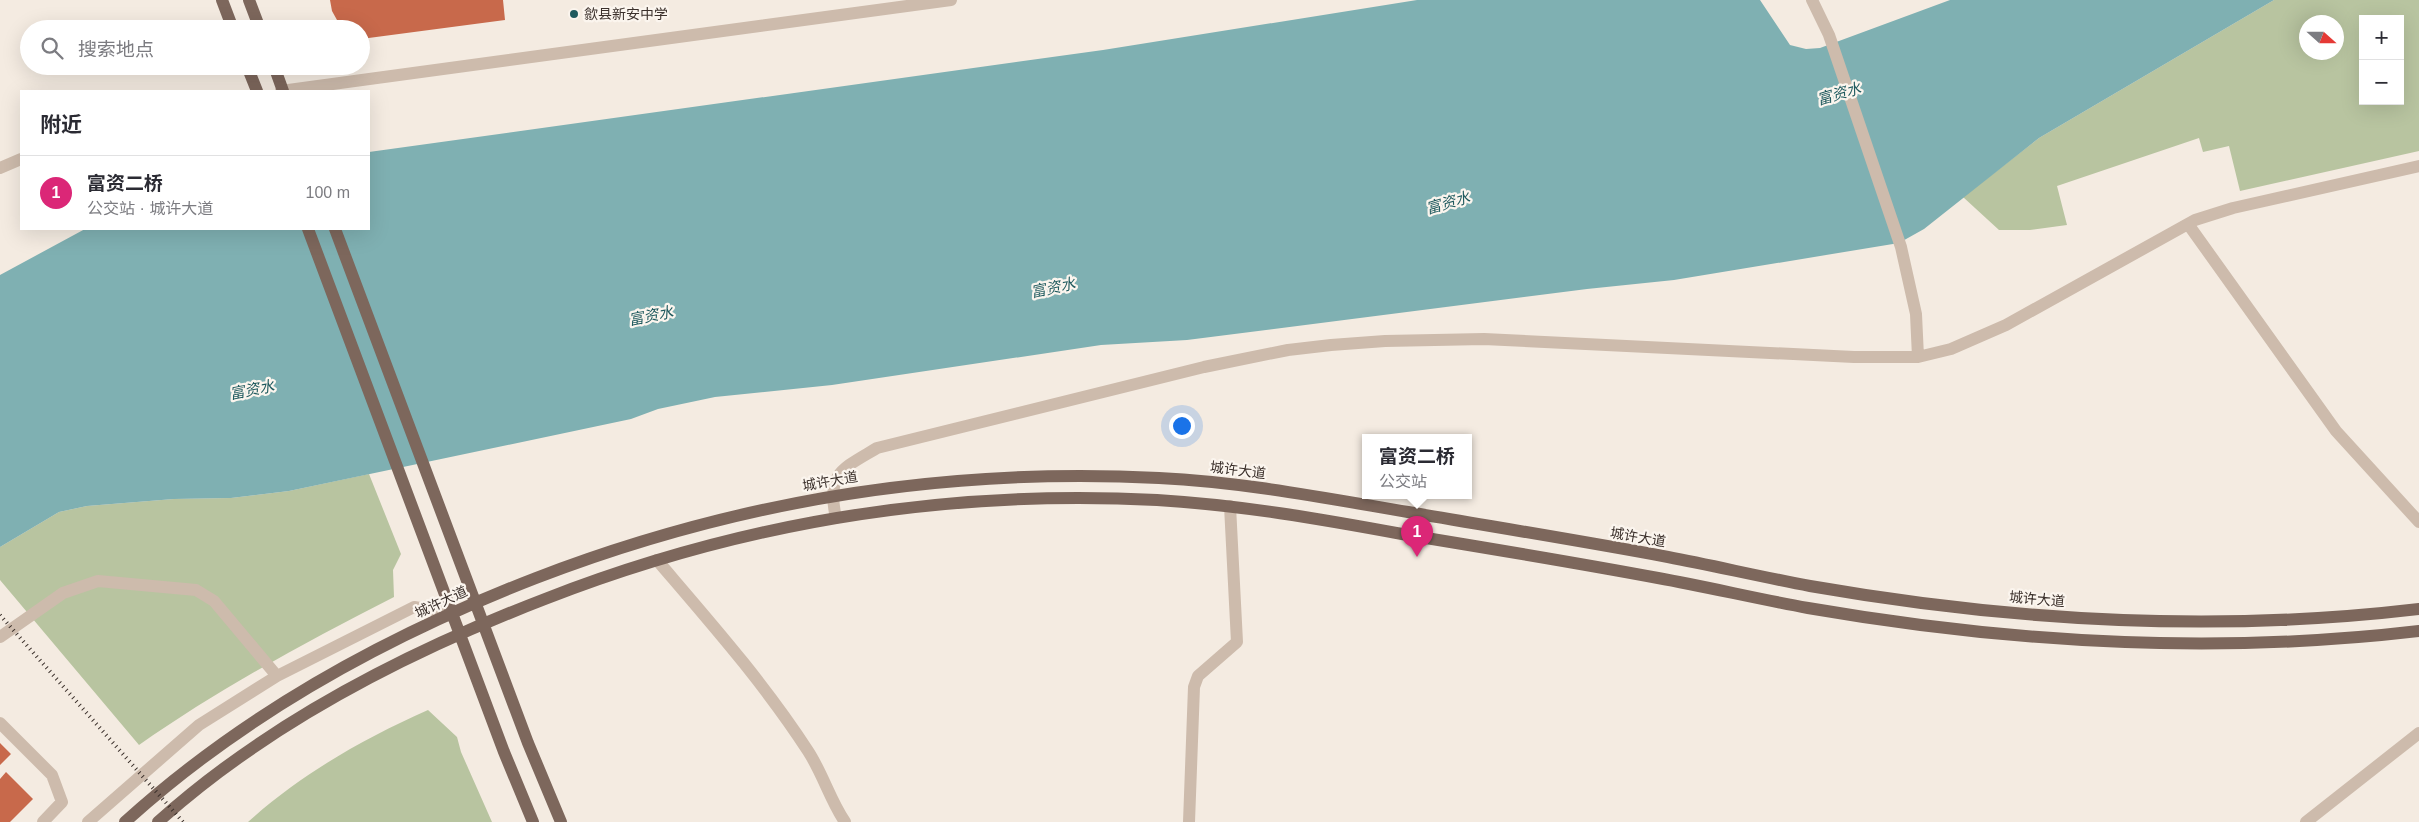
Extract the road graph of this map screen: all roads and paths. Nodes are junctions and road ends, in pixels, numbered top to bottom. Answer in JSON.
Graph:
{"nodes":[{"id":1,"x":222,"y":0,"type":"edge"},
{"id":2,"x":249,"y":0,"type":"edge"},
{"id":3,"x":951,"y":0,"type":"edge"},
{"id":4,"x":1812,"y":0,"type":"edge"},
{"id":5,"x":230,"y":20,"type":"edge"},
{"id":6,"x":257,"y":20,"type":"edge"},
{"id":7,"x":251,"y":75,"type":"edge"},
{"id":8,"x":277,"y":75,"type":"edge"},
{"id":9,"x":257,"y":90,"type":"edge"},
{"id":10,"x":283,"y":90,"type":"edge"},
{"id":11,"x":290,"y":90,"type":"edge"},
{"id":12,"x":20,"y":160,"type":"edge"},
{"id":13,"x":2419,"y":166,"type":"edge"},
{"id":14,"x":0,"y":168,"type":"edge"},
{"id":15,"x":2188,"y":224,"type":"junction"},
{"id":16,"x":308,"y":230,"type":"edge"},
{"id":17,"x":335,"y":230,"type":"edge"},
{"id":18,"x":1918,"y":358,"type":"junction"},
{"id":19,"x":831,"y":496,"type":"junction"},
{"id":20,"x":1230,"y":506,"type":"junction"},
{"id":21,"x":836,"y":518,"type":"junction"},
{"id":22,"x":2419,"y":522,"type":"edge"},
{"id":23,"x":657,"y":560,"type":"junction"},
{"id":24,"x":475,"y":603,"type":"junction"},
{"id":25,"x":2419,"y":609,"type":"edge"},
{"id":26,"x":452,"y":613,"type":"junction"},
{"id":27,"x":483,"y":624,"type":"junction"},
{"id":28,"x":2419,"y":631,"type":"edge"},
{"id":29,"x":460,"y":634,"type":"junction"},
{"id":30,"x":0,"y":637,"type":"edge"},
{"id":31,"x":277,"y":676,"type":"junction"},
{"id":32,"x":0,"y":723,"type":"edge"},
{"id":33,"x":2419,"y":733,"type":"edge"},
{"id":34,"x":43,"y":822,"type":"edge"},
{"id":35,"x":88,"y":822,"type":"edge"},
{"id":36,"x":126,"y":822,"type":"edge"},
{"id":37,"x":158,"y":822,"type":"edge"},
{"id":38,"x":533,"y":822,"type":"edge"},
{"id":39,"x":561,"y":822,"type":"edge"},
{"id":40,"x":845,"y":822,"type":"edge"},
{"id":41,"x":1189,"y":822,"type":"edge"},
{"id":42,"x":2306,"y":822,"type":"edge"}],
"edges":[{"from":1,"to":5,"type":"main road"},
{"from":2,"to":6,"type":"main road"},
{"from":3,"to":11,"type":"street"},
{"from":4,"to":18,"type":"street"},
{"from":7,"to":9,"type":"main road"},
{"from":8,"to":10,"type":"main road"},
{"from":12,"to":14,"type":"street"},
{"from":13,"to":15,"type":"street"},
{"from":15,"to":18,"type":"street"},
{"from":15,"to":22,"type":"street"},
{"from":16,"to":26,"type":"main road"},
{"from":17,"to":24,"type":"main road"},
{"from":18,"to":19,"type":"street"},
{"from":19,"to":21,"type":"street"},
{"from":19,"to":24,"type":"main road","name":"城许大道"},
{"from":19,"to":25,"type":"main road","name":"城许大道"},
{"from":20,"to":21,"type":"main road"},
{"from":20,"to":28,"type":"main road"},
{"from":20,"to":41,"type":"street"},
{"from":21,"to":23,"type":"main road"},
{"from":23,"to":27,"type":"main road"},
{"from":23,"to":40,"type":"street"},
{"from":24,"to":26,"type":"main road","name":"城许大道"},
{"from":24,"to":27,"type":"main road"},
{"from":26,"to":29,"type":"main road"},
{"from":26,"to":31,"type":"street"},
{"from":26,"to":36,"type":"main road","name":"城许大道"},
{"from":27,"to":29,"type":"main road"},
{"from":27,"to":39,"type":"main road"},
{"from":29,"to":37,"type":"main road"},
{"from":29,"to":38,"type":"main road"},
{"from":30,"to":31,"type":"street"},
{"from":31,"to":35,"type":"street"},
{"from":32,"to":34,"type":"street"},
{"from":33,"to":42,"type":"street"}]}
